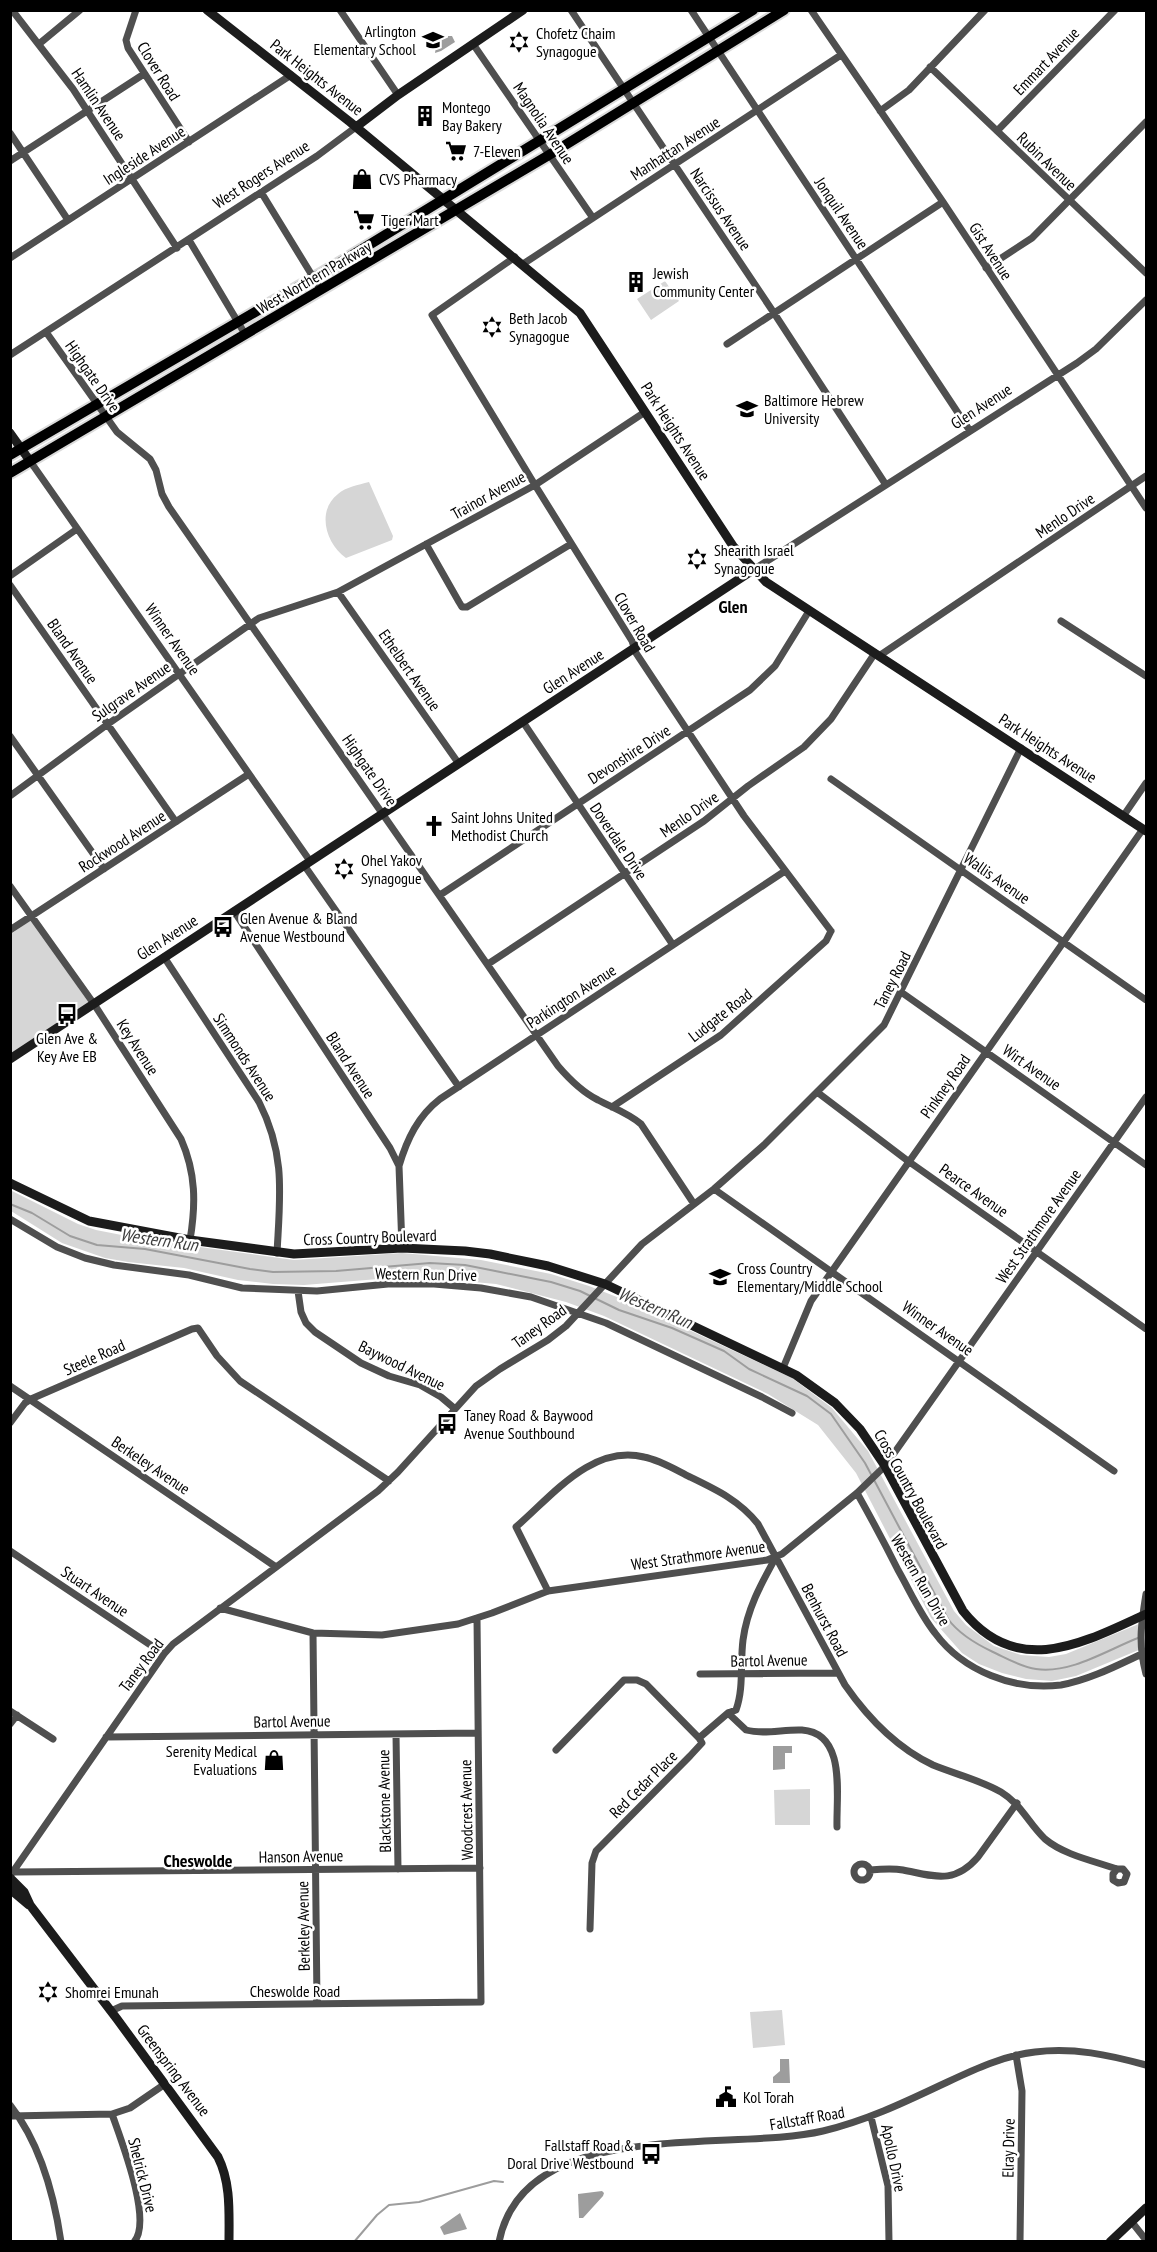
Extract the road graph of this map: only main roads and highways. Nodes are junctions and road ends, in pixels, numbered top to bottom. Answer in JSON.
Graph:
{"nodes":[{"id":1,"x":207,"y":10,"type":"edge"},
{"id":2,"x":523,"y":10,"type":"edge"},
{"id":3,"x":753,"y":10,"type":"edge"},
{"id":4,"x":784,"y":10,"type":"edge"},
{"id":5,"x":356,"y":127,"type":"junction"},
{"id":6,"x":522,"y":153,"type":"junction"},
{"id":7,"x":445,"y":200,"type":"junction"},
{"id":8,"x":457,"y":210,"type":"junction"},
{"id":9,"x":10,"y":433,"type":"edge"},
{"id":10,"x":21,"y":449,"type":"junction"},
{"id":11,"x":10,"y":455,"type":"edge"},
{"id":12,"x":30,"y":461,"type":"junction"},
{"id":13,"x":10,"y":473,"type":"edge"},
{"id":14,"x":753,"y":570,"type":"junction"},
{"id":15,"x":1145,"y":830,"type":"edge"},
{"id":16,"x":10,"y":1059,"type":"edge"},
{"id":17,"x":10,"y":1183,"type":"edge"},
{"id":18,"x":1144,"y":1615,"type":"edge"},
{"id":19,"x":12,"y":1875,"type":"edge"},
{"id":20,"x":10,"y":1889,"type":"edge"},
{"id":21,"x":30,"y":1905,"type":"junction"},
{"id":22,"x":1146,"y":2208,"type":"edge"},
{"id":23,"x":229,"y":2241,"type":"edge"},
{"id":24,"x":1110,"y":2241,"type":"edge"}],
"edges":[{"from":1,"to":5,"type":"main road","name":"Park Heights Avenue"},
{"from":2,"to":5,"type":"main road","name":"West Rogers Avenue"},
{"from":3,"to":6,"type":"main road","name":"West Northern Parkway"},
{"from":4,"to":8,"type":"main road","name":"West Northern Parkway"},
{"from":5,"to":7,"type":"main road","name":"Park Heights Avenue"},
{"from":6,"to":7,"type":"main road","name":"West Northern Parkway"},
{"from":6,"to":8,"type":"main road"},
{"from":7,"to":8,"type":"main road","name":"Park Heights Avenue"},
{"from":7,"to":10,"type":"main road","name":"West Northern Parkway"},
{"from":8,"to":12,"type":"main road","name":"West Northern Parkway"},
{"from":8,"to":14,"type":"main road","name":"Park Heights Avenue"},
{"from":9,"to":10,"type":"main road","name":"Winner Avenue"},
{"from":10,"to":11,"type":"main road","name":"West Northern Parkway"},
{"from":10,"to":12,"type":"main road","name":"Winner Avenue"},
{"from":12,"to":13,"type":"main road","name":"West Northern Parkway"},
{"from":14,"to":15,"type":"main road","name":"Park Heights Avenue"},
{"from":14,"to":16,"type":"main road","name":"Glen Avenue"},
{"from":17,"to":18,"type":"main road","name":"Cross Country Boulevard"},
{"from":19,"to":21,"type":"main road","name":"Greenspring Avenue"},
{"from":20,"to":21,"type":"main road","name":"Greenspring Avenue"},
{"from":21,"to":23,"type":"main road","name":"Greenspring Avenue"},
{"from":22,"to":24,"type":"main road"}]}
